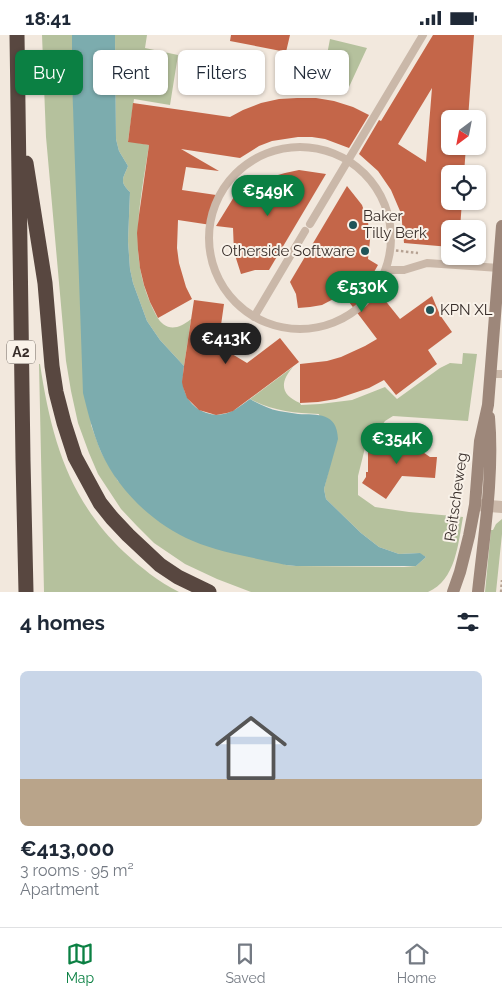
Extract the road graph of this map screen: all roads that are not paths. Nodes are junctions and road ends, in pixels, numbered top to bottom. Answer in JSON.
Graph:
{"nodes":[{"id":1,"x":17,"y":35,"type":"edge"},
{"id":2,"x":423,"y":35,"type":"edge"},
{"id":3,"x":17,"y":111,"type":"junction"},
{"id":4,"x":348,"y":160,"type":"junction"},
{"id":5,"x":502,"y":226,"type":"edge"},
{"id":6,"x":498,"y":268,"type":"junction"},
{"id":7,"x":386,"y":270,"type":"junction"},
{"id":8,"x":254,"y":317,"type":"junction"},
{"id":9,"x":496,"y":374,"type":"edge"},
{"id":10,"x":481,"y":506,"type":"junction"},
{"id":11,"x":502,"y":507,"type":"edge"},
{"id":12,"x":26,"y":592,"type":"edge"},
{"id":13,"x":209,"y":592,"type":"edge"},
{"id":14,"x":453,"y":592,"type":"edge"},
{"id":15,"x":478,"y":592,"type":"edge"}],
"edges":[{"from":1,"to":3,"type":"highway","number":"A2"},
{"from":2,"to":4,"type":"lane"},
{"from":3,"to":12,"type":"highway","number":"A2"},
{"from":3,"to":13,"type":"highway","number":"A2"},
{"from":4,"to":7,"type":"lane"},
{"from":4,"to":8,"type":"lane"},
{"from":4,"to":8,"type":"lane"},
{"from":5,"to":6,"type":"street","name":"Reitscheweg"},
{"from":6,"to":7,"type":"lane"},
{"from":6,"to":9,"type":"street","name":"Reitscheweg"},
{"from":7,"to":8,"type":"lane"},
{"from":9,"to":10,"type":"street","name":"Reitscheweg"},
{"from":10,"to":11,"type":"street"},
{"from":10,"to":14,"type":"street","name":"Reitscheweg"},
{"from":10,"to":15,"type":"street","name":"Reitscheweg"}]}
